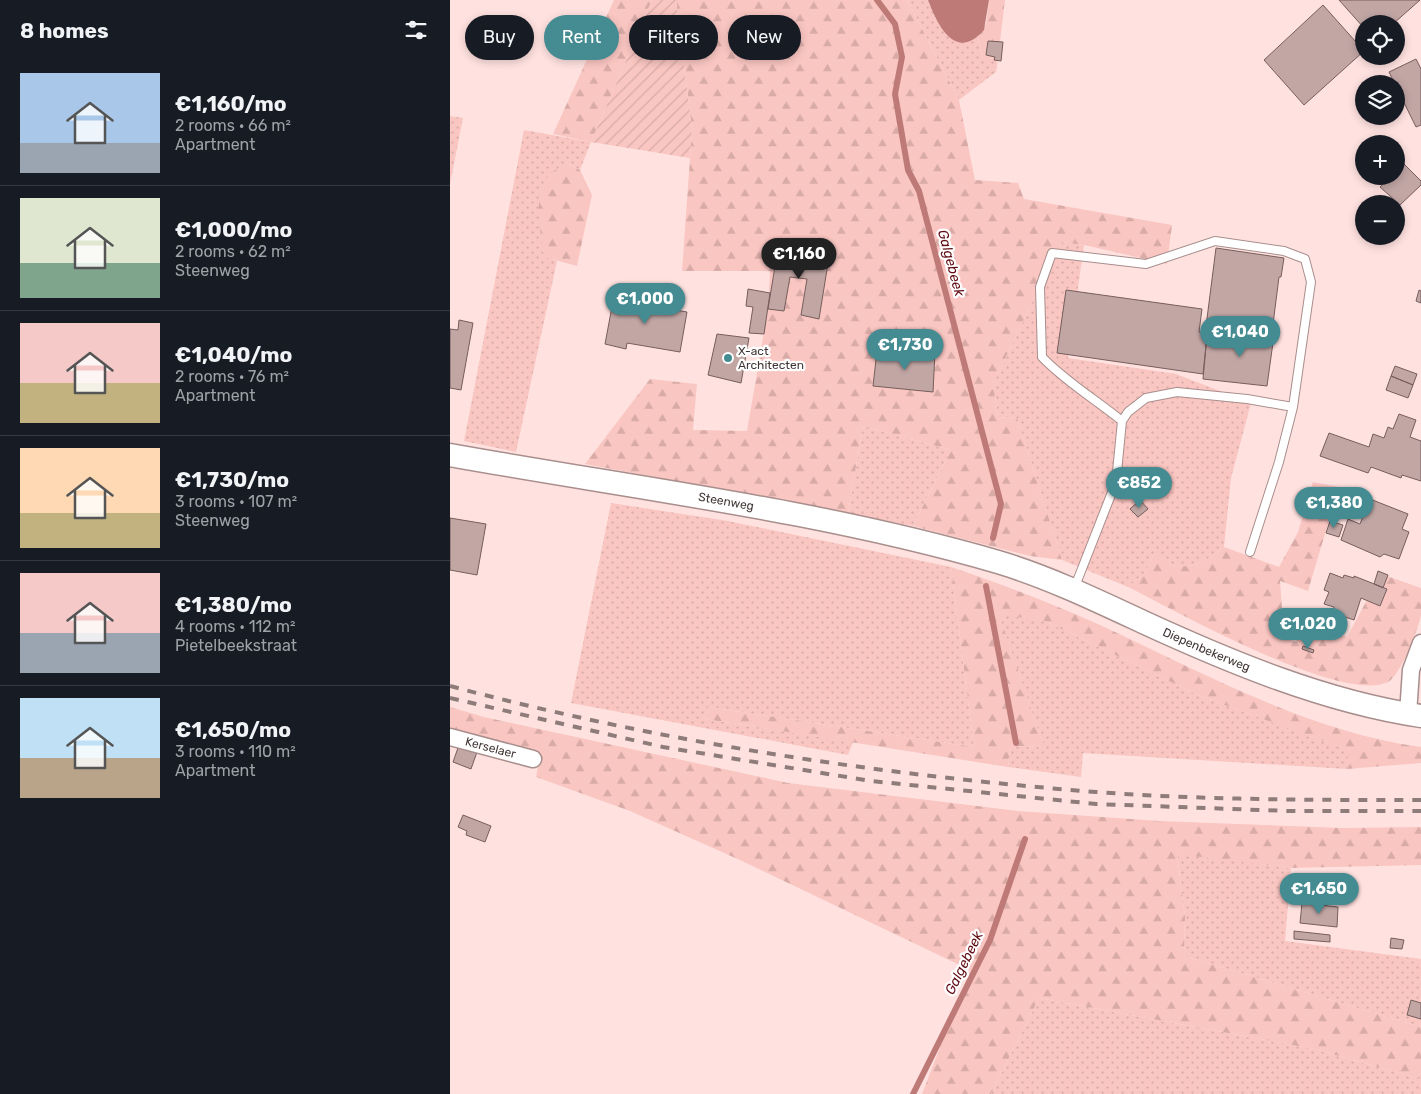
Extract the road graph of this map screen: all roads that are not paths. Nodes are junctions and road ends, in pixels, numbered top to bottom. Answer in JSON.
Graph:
{"nodes":[{"id":1,"x":1293,"y":407,"type":"junction"},
{"id":2,"x":1122,"y":421,"type":"junction"},
{"id":3,"x":450,"y":455,"type":"edge"},
{"id":4,"x":1250,"y":552,"type":"dead end"},
{"id":5,"x":998,"y":562,"type":"joint"},
{"id":6,"x":1073,"y":591,"type":"junction"},
{"id":7,"x":1421,"y":643,"type":"edge"},
{"id":8,"x":1414,"y":715,"type":"edge"},
{"id":9,"x":450,"y":738,"type":"edge"},
{"id":10,"x":533,"y":759,"type":"dead end"}],
"edges":[{"from":1,"to":2,"type":"lane"},
{"from":1,"to":2,"type":"lane"},
{"from":1,"to":4,"type":"lane"},
{"from":2,"to":6,"type":"lane"},
{"from":3,"to":5,"type":"main road","name":"Steenweg"},
{"from":5,"to":6,"type":"main road","name":"Diepenbekerweg"},
{"from":6,"to":8,"type":"main road","name":"Diepenbekerweg"},
{"from":7,"to":8,"type":"street"},
{"from":9,"to":10,"type":"street","name":"Kerselaer"}]}
